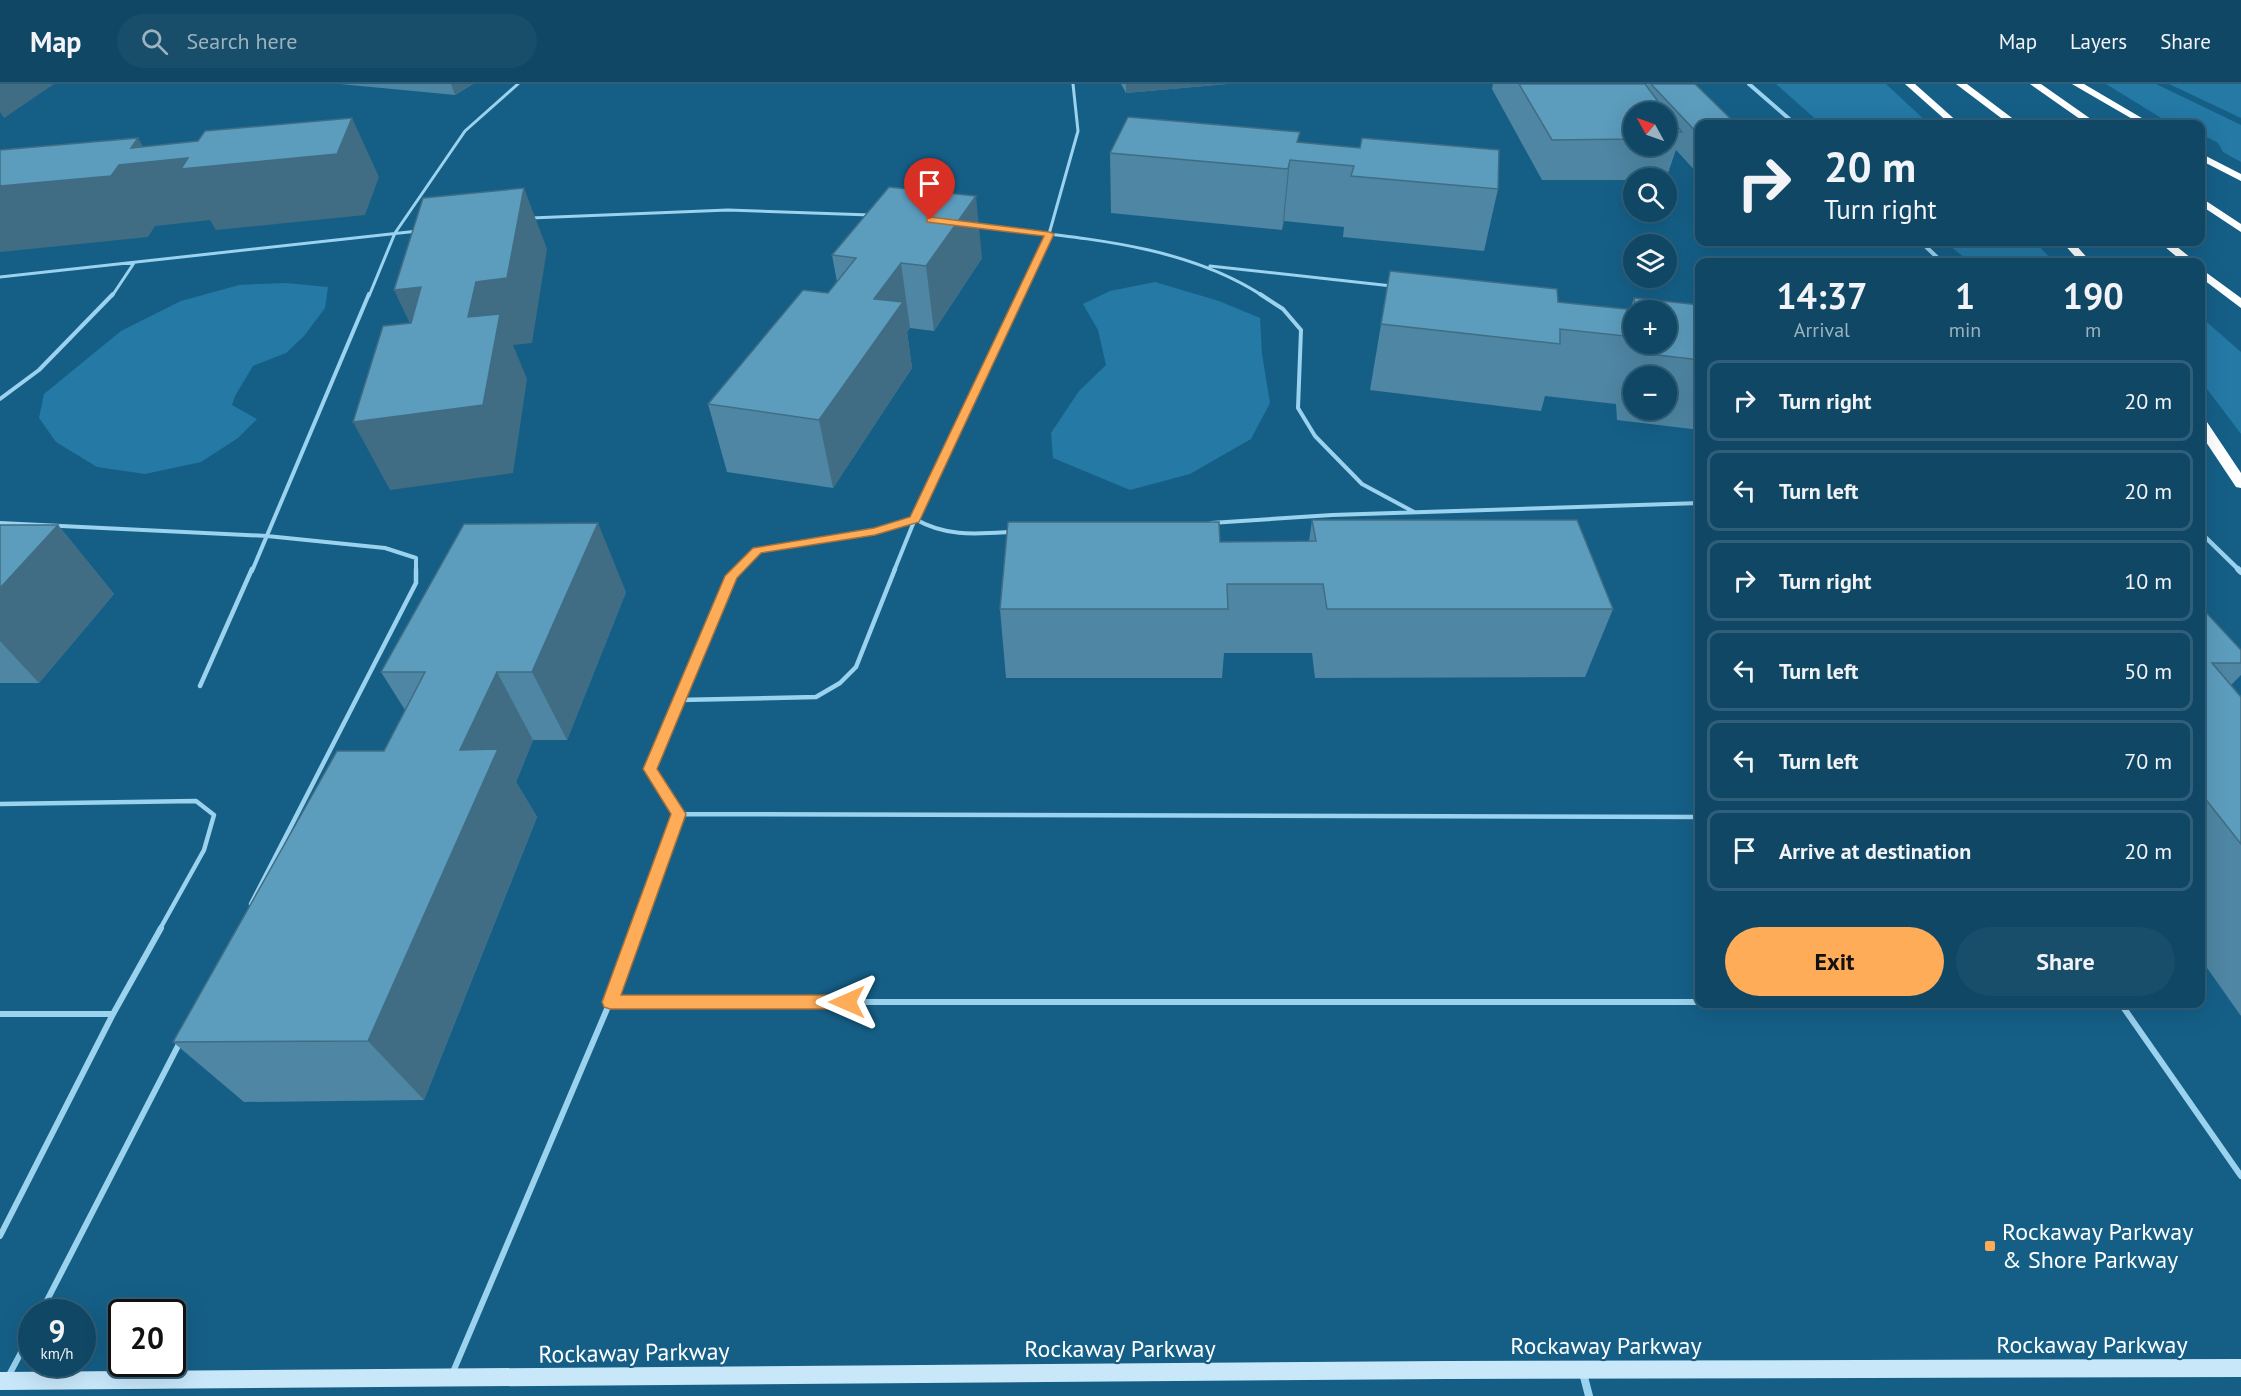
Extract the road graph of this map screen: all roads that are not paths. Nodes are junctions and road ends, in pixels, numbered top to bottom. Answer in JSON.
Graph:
{"nodes":[{"id":1,"x":518,"y":84,"type":"edge"},
{"id":2,"x":1073,"y":84,"type":"edge"},
{"id":3,"x":1749,"y":84,"type":"edge"},
{"id":4,"x":1910,"y":84,"type":"edge"},
{"id":5,"x":1961,"y":84,"type":"edge"},
{"id":6,"x":2035,"y":84,"type":"edge"},
{"id":7,"x":2077,"y":84,"type":"edge"},
{"id":8,"x":1790,"y":120,"type":"edge"},
{"id":9,"x":1950,"y":120,"type":"edge"},
{"id":10,"x":2010,"y":120,"type":"edge"},
{"id":11,"x":2087,"y":120,"type":"edge"},
{"id":12,"x":2140,"y":120,"type":"edge"},
{"id":13,"x":2205,"y":159,"type":"edge"},
{"id":14,"x":2241,"y":178,"type":"edge"},
{"id":15,"x":2205,"y":204,"type":"edge"},
{"id":16,"x":871,"y":216,"type":"edge"},
{"id":17,"x":520,"y":219,"type":"edge"},
{"id":18,"x":966,"y":224,"type":"edge"},
{"id":19,"x":2241,"y":229,"type":"edge"},
{"id":20,"x":418,"y":231,"type":"edge"},
{"id":21,"x":395,"y":233,"type":"junction"},
{"id":22,"x":1049,"y":234,"type":"junction"},
{"id":23,"x":1925,"y":246,"type":"edge"},
{"id":24,"x":2071,"y":246,"type":"edge"},
{"id":25,"x":2169,"y":246,"type":"edge"},
{"id":26,"x":1938,"y":258,"type":"edge"},
{"id":27,"x":2082,"y":258,"type":"edge"},
{"id":28,"x":2185,"y":258,"type":"edge"},
{"id":29,"x":134,"y":263,"type":"junction"},
{"id":30,"x":1207,"y":266,"type":"junction"},
{"id":31,"x":2205,"y":275,"type":"edge"},
{"id":32,"x":0,"y":277,"type":"edge"},
{"id":33,"x":1394,"y":286,"type":"edge"},
{"id":34,"x":2241,"y":304,"type":"edge"},
{"id":35,"x":0,"y":399,"type":"edge"},
{"id":36,"x":2205,"y":430,"type":"edge"},
{"id":37,"x":2241,"y":484,"type":"edge"},
{"id":38,"x":1695,"y":503,"type":"edge"},
{"id":39,"x":1414,"y":512,"type":"junction"},
{"id":40,"x":915,"y":519,"type":"junction"},
{"id":41,"x":0,"y":523,"type":"edge"},
{"id":42,"x":1201,"y":523,"type":"edge"},
{"id":43,"x":1013,"y":532,"type":"edge"},
{"id":44,"x":267,"y":536,"type":"junction"},
{"id":45,"x":2205,"y":537,"type":"edge"},
{"id":46,"x":2241,"y":572,"type":"edge"},
{"id":47,"x":200,"y":686,"type":"dead end"},
{"id":48,"x":679,"y":700,"type":"junction"},
{"id":49,"x":0,"y":804,"type":"edge"},
{"id":50,"x":679,"y":814,"type":"junction"},
{"id":51,"x":1695,"y":817,"type":"edge"},
{"id":52,"x":248,"y":910,"type":"edge"},
{"id":53,"x":610,"y":1002,"type":"junction"},
{"id":54,"x":1695,"y":1002,"type":"edge"},
{"id":55,"x":2124,"y":1008,"type":"edge"},
{"id":56,"x":0,"y":1014,"type":"edge"},
{"id":57,"x":113,"y":1014,"type":"junction"},
{"id":58,"x":183,"y":1037,"type":"edge"},
{"id":59,"x":2241,"y":1176,"type":"edge"},
{"id":60,"x":0,"y":1236,"type":"edge"},
{"id":61,"x":48,"y":1299,"type":"edge"},
{"id":62,"x":18,"y":1356,"type":"edge"},
{"id":63,"x":2241,"y":1368,"type":"edge"},
{"id":64,"x":1582,"y":1370,"type":"junction"},
{"id":65,"x":450,"y":1379,"type":"junction"},
{"id":66,"x":3,"y":1381,"type":"edge"},
{"id":67,"x":1589,"y":1396,"type":"edge"}],
"edges":[{"from":1,"to":21,"type":"lane"},
{"from":2,"to":22,"type":"lane"},
{"from":3,"to":8,"type":"street"},
{"from":4,"to":9,"type":"highway"},
{"from":5,"to":10,"type":"highway"},
{"from":6,"to":11,"type":"highway"},
{"from":7,"to":12,"type":"highway"},
{"from":13,"to":14,"type":"highway"},
{"from":15,"to":19,"type":"highway"},
{"from":16,"to":17,"type":"lane"},
{"from":18,"to":22,"type":"lane"},
{"from":20,"to":21,"type":"lane"},
{"from":21,"to":29,"type":"lane"},
{"from":21,"to":44,"type":"lane"},
{"from":22,"to":30,"type":"lane"},
{"from":22,"to":40,"type":"lane"},
{"from":23,"to":26,"type":"street"},
{"from":24,"to":27,"type":"highway"},
{"from":25,"to":28,"type":"highway"},
{"from":29,"to":32,"type":"lane"},
{"from":29,"to":35,"type":"lane"},
{"from":30,"to":33,"type":"lane"},
{"from":30,"to":39,"type":"lane"},
{"from":31,"to":34,"type":"highway"},
{"from":36,"to":37,"type":"highway"},
{"from":38,"to":39,"type":"lane"},
{"from":39,"to":42,"type":"lane"},
{"from":40,"to":43,"type":"lane"},
{"from":40,"to":48,"type":"lane"},
{"from":40,"to":48,"type":"lane"},
{"from":41,"to":44,"type":"lane"},
{"from":44,"to":47,"type":"lane"},
{"from":44,"to":52,"type":"lane"},
{"from":45,"to":46,"type":"street"},
{"from":48,"to":50,"type":"lane"},
{"from":49,"to":57,"type":"lane"},
{"from":50,"to":51,"type":"lane"},
{"from":50,"to":53,"type":"lane"},
{"from":53,"to":54,"type":"lane"},
{"from":53,"to":65,"type":"lane"},
{"from":55,"to":59,"type":"lane"},
{"from":56,"to":57,"type":"lane"},
{"from":57,"to":60,"type":"lane"},
{"from":58,"to":61,"type":"lane"},
{"from":62,"to":66,"type":"lane"},
{"from":63,"to":64,"type":"main road","name":"Rockaway Parkway"},
{"from":64,"to":65,"type":"main road","name":"Rockaway Parkway"},
{"from":64,"to":67,"type":"street"},
{"from":65,"to":66,"type":"main road","name":"Rockaway Parkway"}]}
